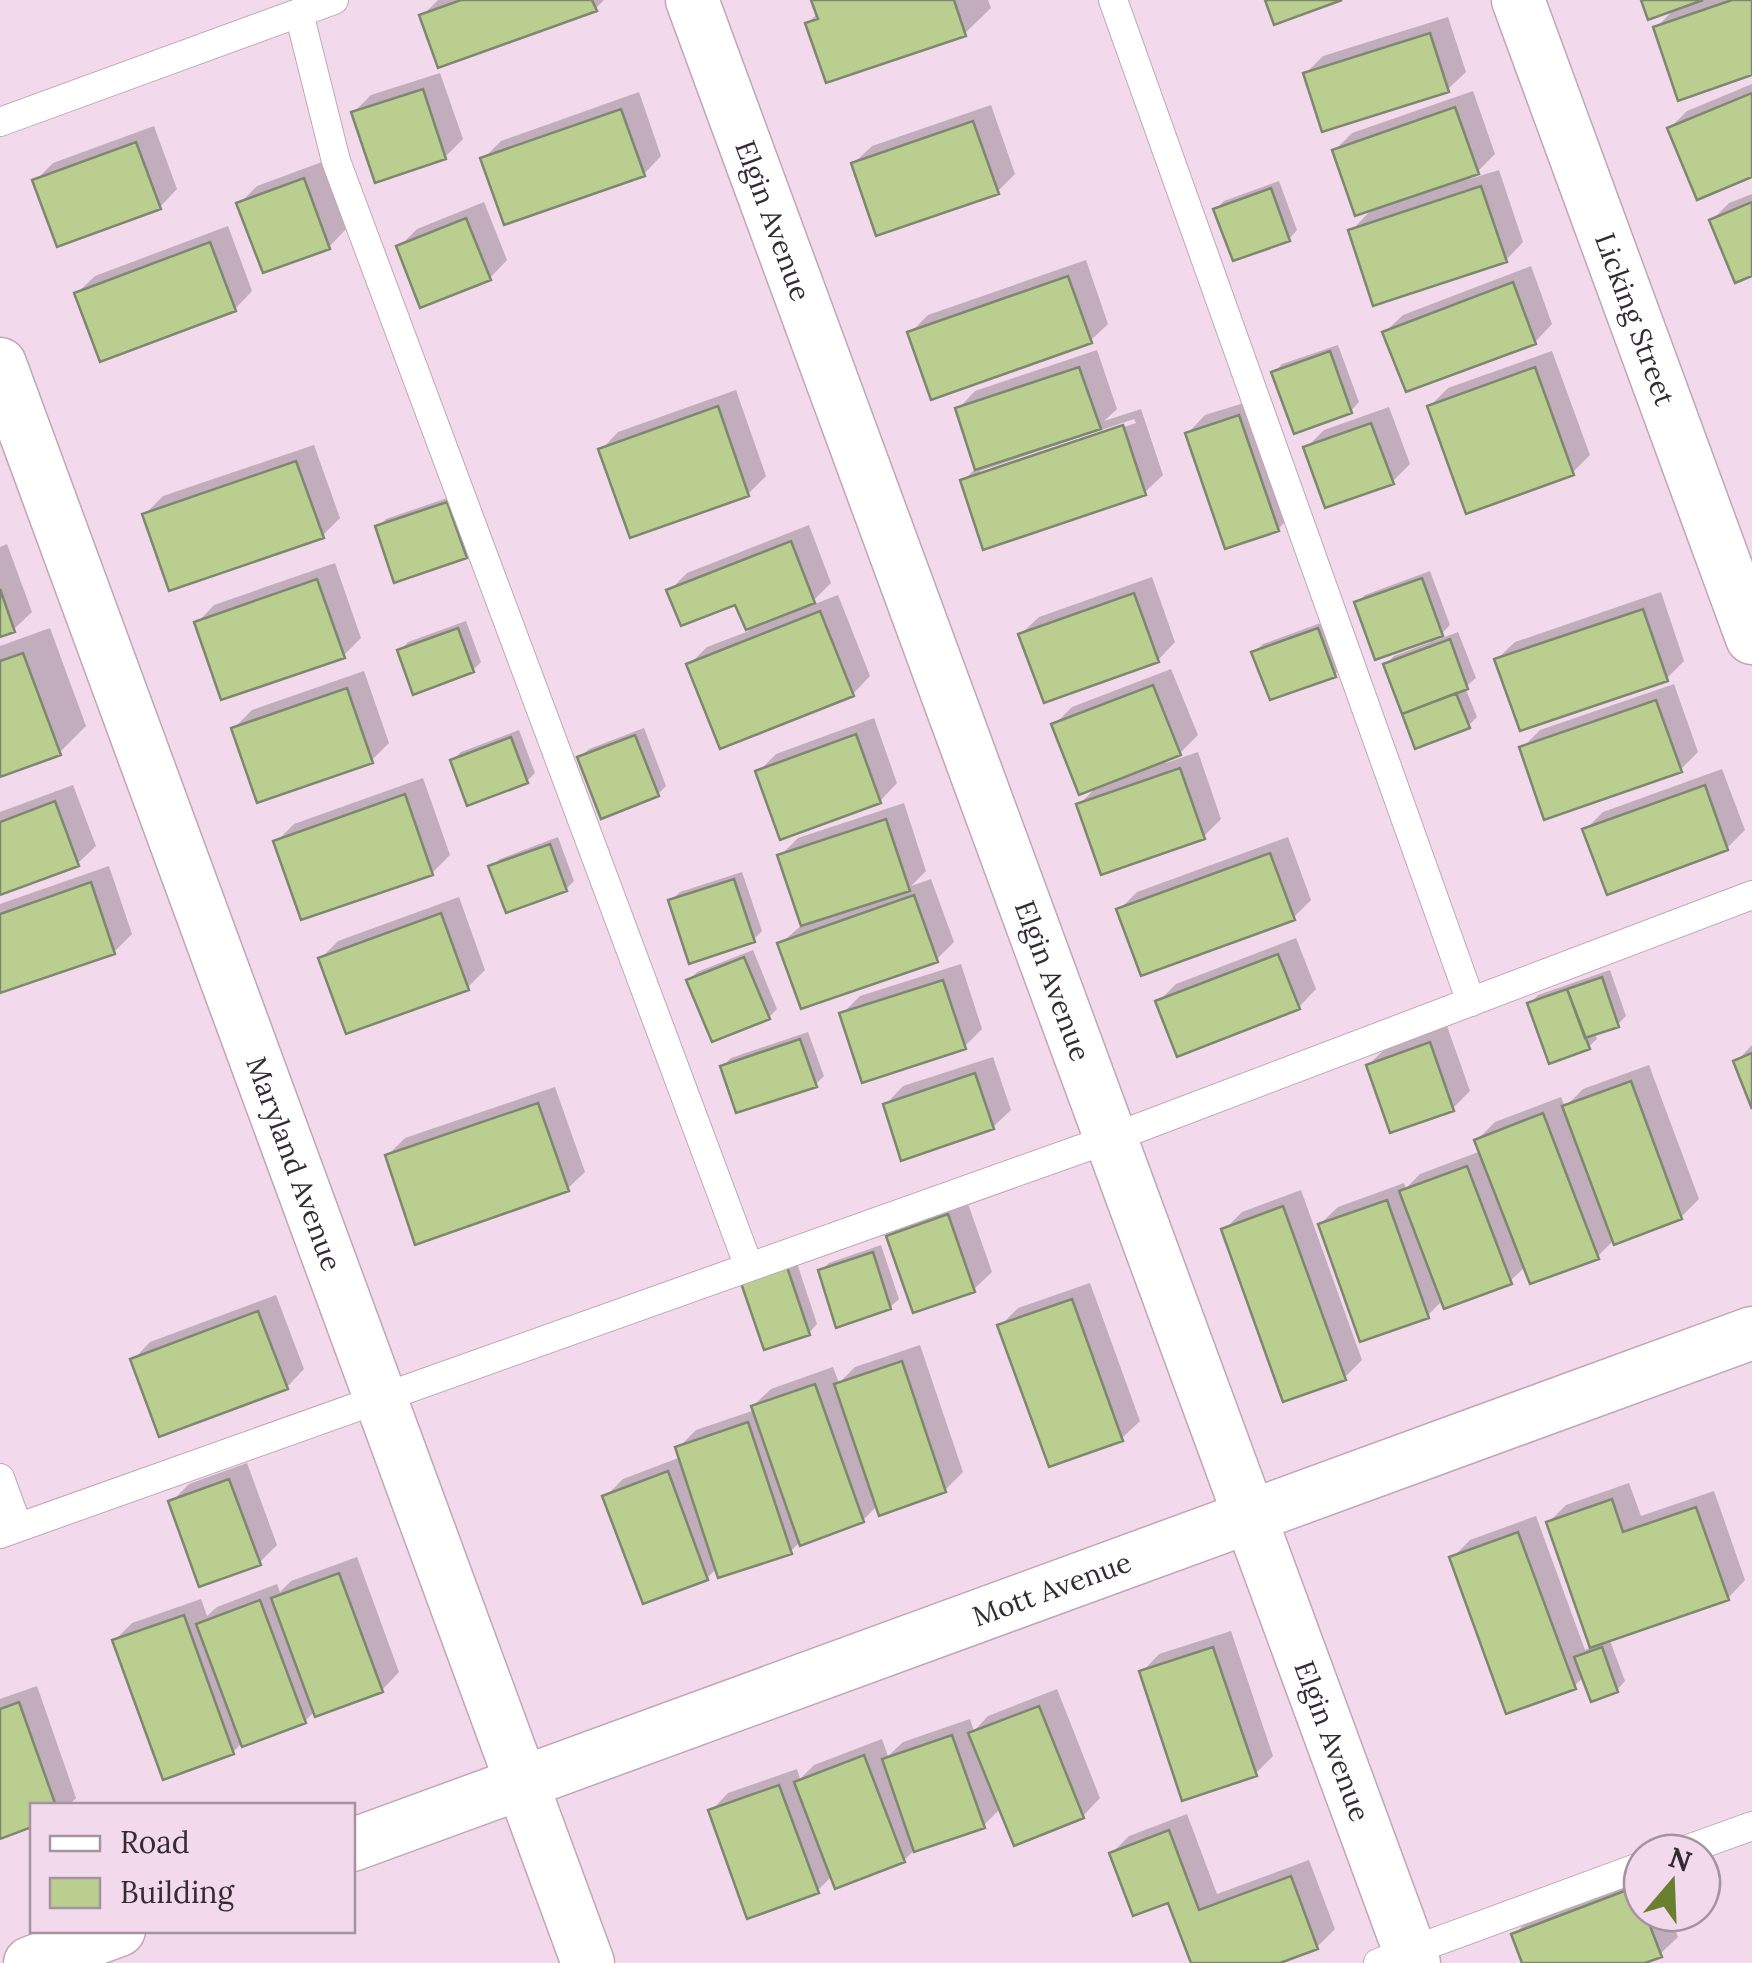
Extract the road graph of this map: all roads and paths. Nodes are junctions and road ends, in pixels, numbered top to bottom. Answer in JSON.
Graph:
{"nodes":[{"id":1,"x":334,"y":0,"type":"edge"},
{"id":2,"x":692,"y":0,"type":"edge"},
{"id":3,"x":1112,"y":0,"type":"edge"},
{"id":4,"x":1518,"y":0,"type":"edge"},
{"id":5,"x":300,"y":12,"type":"junction"},
{"id":6,"x":0,"y":122,"type":"edge"},
{"id":7,"x":0,"y":364,"type":"edge"},
{"id":8,"x":1752,"y":638,"type":"edge"},
{"id":9,"x":1752,"y":895,"type":"edge"},
{"id":10,"x":1471,"y":1002,"type":"junction"},
{"id":11,"x":1112,"y":1138,"type":"junction"},
{"id":12,"x":749,"y":1267,"type":"junction"},
{"id":13,"x":1752,"y":1333,"type":"edge"},
{"id":14,"x":380,"y":1398,"type":"junction"},
{"id":15,"x":0,"y":1478,"type":"edge"},
{"id":16,"x":1251,"y":1516,"type":"junction"},
{"id":17,"x":9,"y":1530,"type":"edge"},
{"id":18,"x":522,"y":1783,"type":"junction"},
{"id":19,"x":1752,"y":1826,"type":"edge"},
{"id":20,"x":1722,"y":1837,"type":"edge"},
{"id":21,"x":355,"y":1844,"type":"edge"},
{"id":22,"x":1622,"y":1874,"type":"edge"},
{"id":23,"x":111,"y":1933,"type":"edge"},
{"id":24,"x":1401,"y":1959,"type":"edge"},
{"id":25,"x":30,"y":1963,"type":"edge"},
{"id":26,"x":588,"y":1963,"type":"edge"}],
"edges":[{"from":1,"to":5,"type":"lane"},
{"from":2,"to":11,"type":"street","name":"Elgin Avenue"},
{"from":3,"to":10,"type":"lane"},
{"from":4,"to":8,"type":"street","name":"Licking Street"},
{"from":5,"to":6,"type":"lane"},
{"from":5,"to":12,"type":"lane"},
{"from":7,"to":14,"type":"street","name":"Maryland Avenue"},
{"from":9,"to":10,"type":"lane"},
{"from":10,"to":11,"type":"lane"},
{"from":11,"to":12,"type":"lane"},
{"from":11,"to":16,"type":"street","name":"Elgin Avenue"},
{"from":12,"to":14,"type":"lane"},
{"from":13,"to":16,"type":"street","name":"Mott Avenue"},
{"from":14,"to":17,"type":"lane"},
{"from":14,"to":18,"type":"street","name":"Maryland Avenue"},
{"from":15,"to":17,"type":"lane"},
{"from":16,"to":18,"type":"street","name":"Mott Avenue"},
{"from":16,"to":24,"type":"street","name":"Elgin Avenue"},
{"from":18,"to":21,"type":"street","name":"Mott Avenue"},
{"from":18,"to":26,"type":"street","name":"Maryland Avenue"},
{"from":19,"to":20,"type":"lane"},
{"from":22,"to":24,"type":"lane"},
{"from":23,"to":25,"type":"street"}]}
